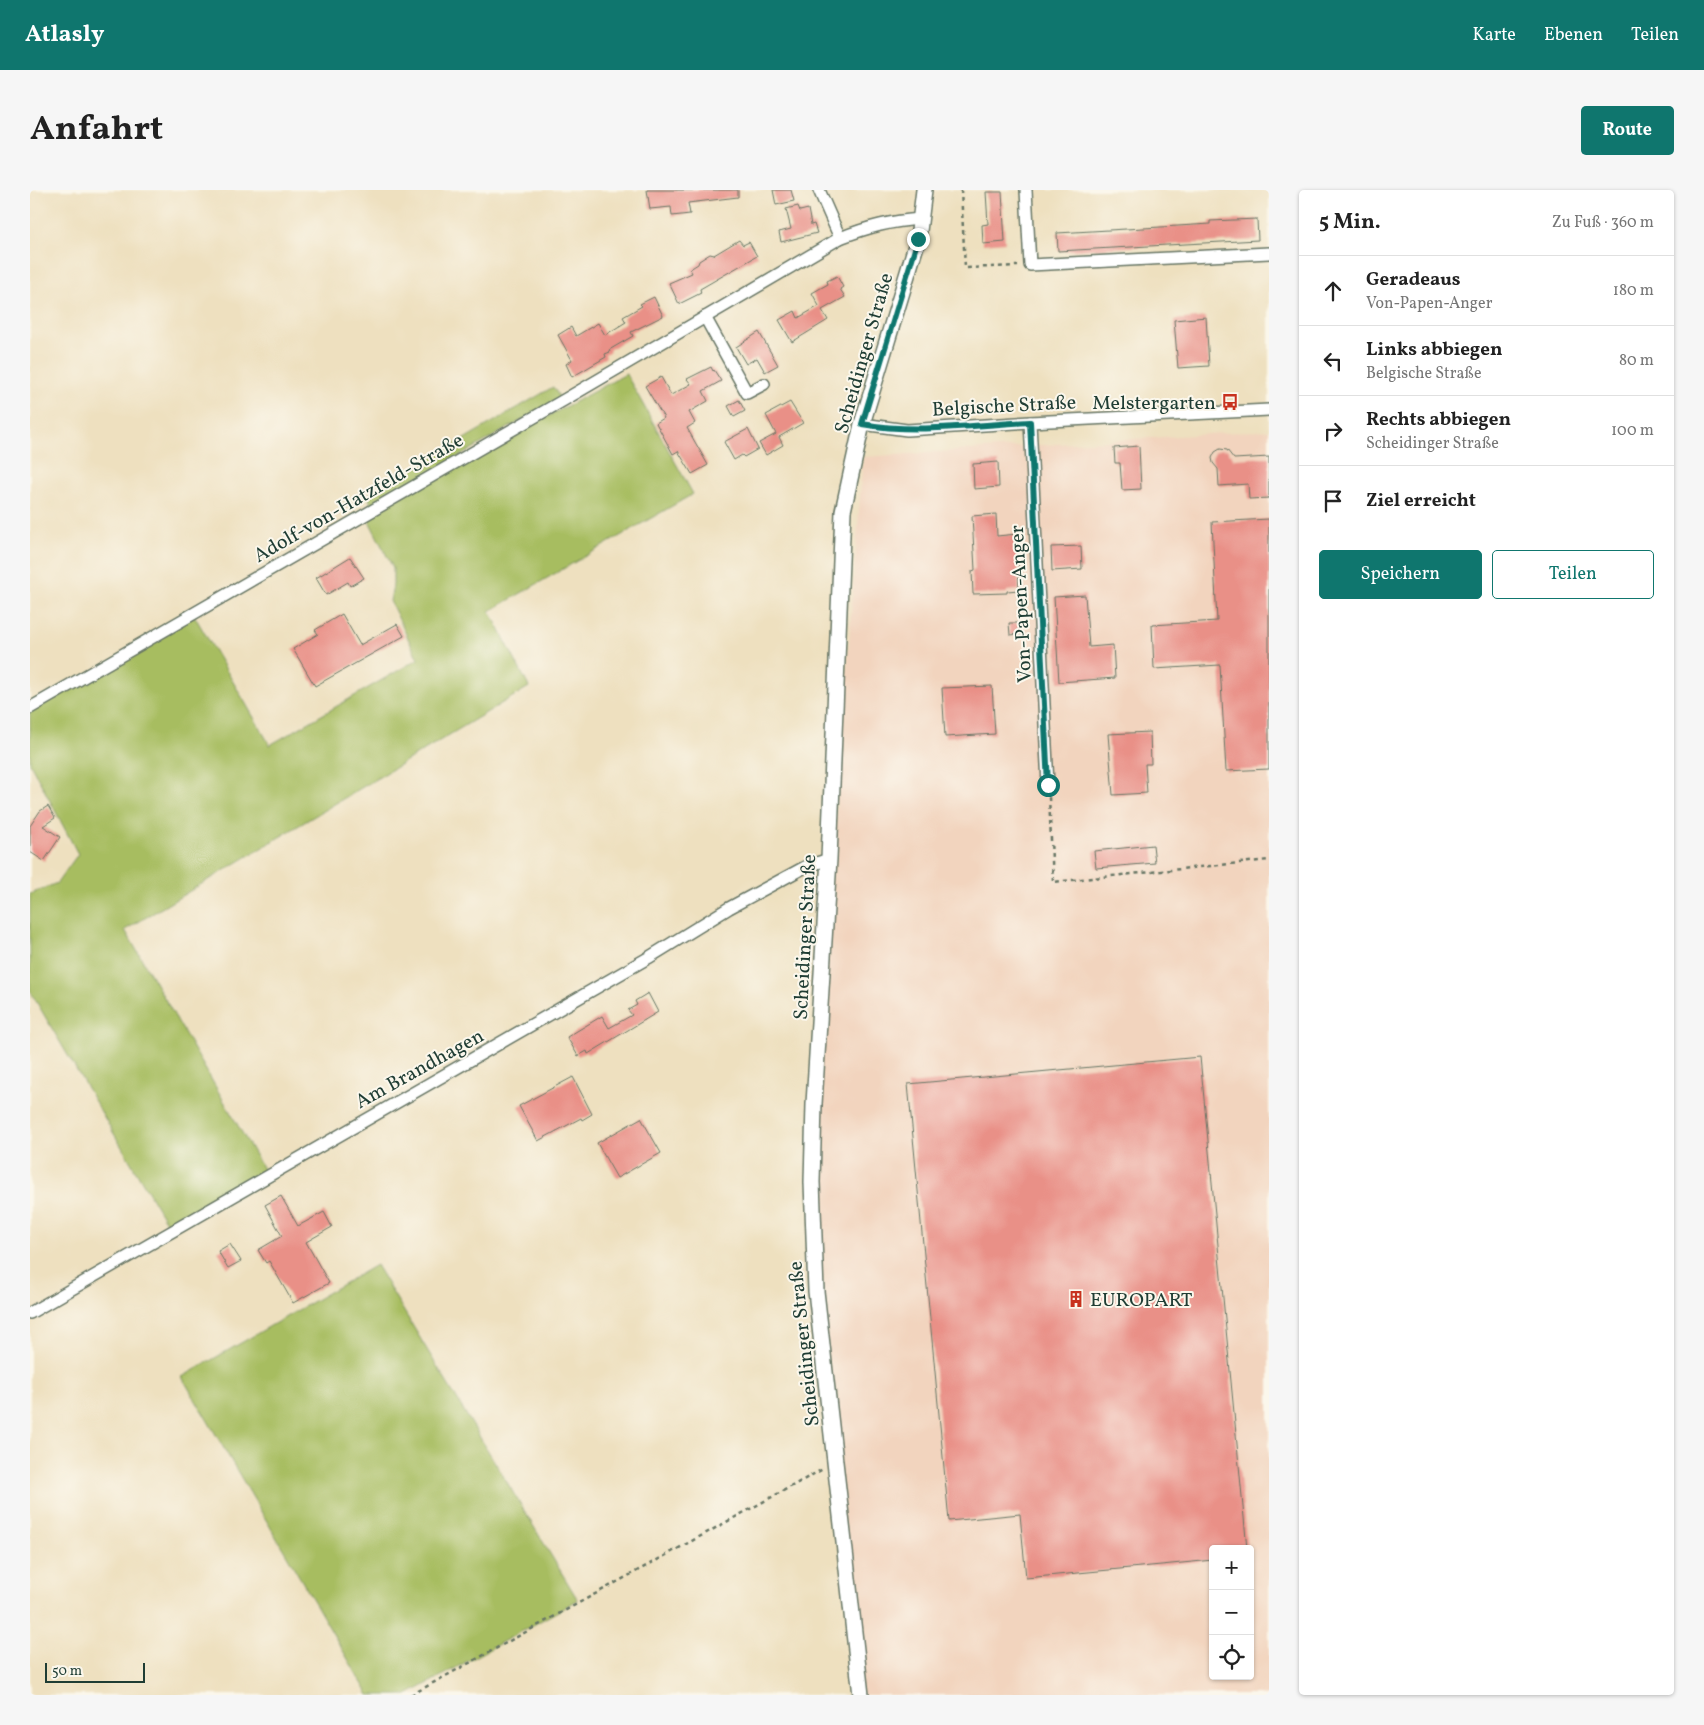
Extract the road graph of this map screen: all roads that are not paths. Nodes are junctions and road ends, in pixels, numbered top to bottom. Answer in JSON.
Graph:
{"nodes":[{"id":1,"x":819,"y":190,"type":"edge"},
{"id":2,"x":924,"y":190,"type":"edge"},
{"id":3,"x":1026,"y":190,"type":"edge"},
{"id":4,"x":921,"y":218,"type":"junction"},
{"id":5,"x":840,"y":238,"type":"junction"},
{"id":6,"x":1269,"y":253,"type":"edge"},
{"id":7,"x":705,"y":317,"type":"junction"},
{"id":8,"x":764,"y":384,"type":"dead end"},
{"id":9,"x":1269,"y":410,"type":"edge"},
{"id":10,"x":1030,"y":422,"type":"junction"},
{"id":11,"x":862,"y":424,"type":"junction"},
{"id":12,"x":30,"y":708,"type":"edge"},
{"id":13,"x":1048,"y":785,"type":"road end"},
{"id":14,"x":828,"y":859,"type":"junction"},
{"id":15,"x":30,"y":1313,"type":"edge"},
{"id":16,"x":861,"y":1695,"type":"edge"}],
"edges":[{"from":1,"to":5,"type":"street"},
{"from":2,"to":4,"type":"main road","name":"Scheidinger Straße"},
{"from":3,"to":6,"type":"street"},
{"from":4,"to":5,"type":"street","name":"Adolf-von-Hatzfeld-Straße"},
{"from":4,"to":11,"type":"main road","name":"Scheidinger Straße"},
{"from":5,"to":7,"type":"street","name":"Adolf-von-Hatzfeld-Straße"},
{"from":7,"to":8,"type":"street"},
{"from":7,"to":12,"type":"street","name":"Adolf-von-Hatzfeld-Straße"},
{"from":9,"to":10,"type":"street","name":"Belgische Straße"},
{"from":10,"to":11,"type":"street","name":"Belgische Straße"},
{"from":10,"to":13,"type":"street","name":"Von-Papen-Anger"},
{"from":11,"to":14,"type":"main road","name":"Scheidinger Straße"},
{"from":14,"to":15,"type":"street","name":"Am Brandhagen"},
{"from":14,"to":16,"type":"main road","name":"Scheidinger Straße"}]}
